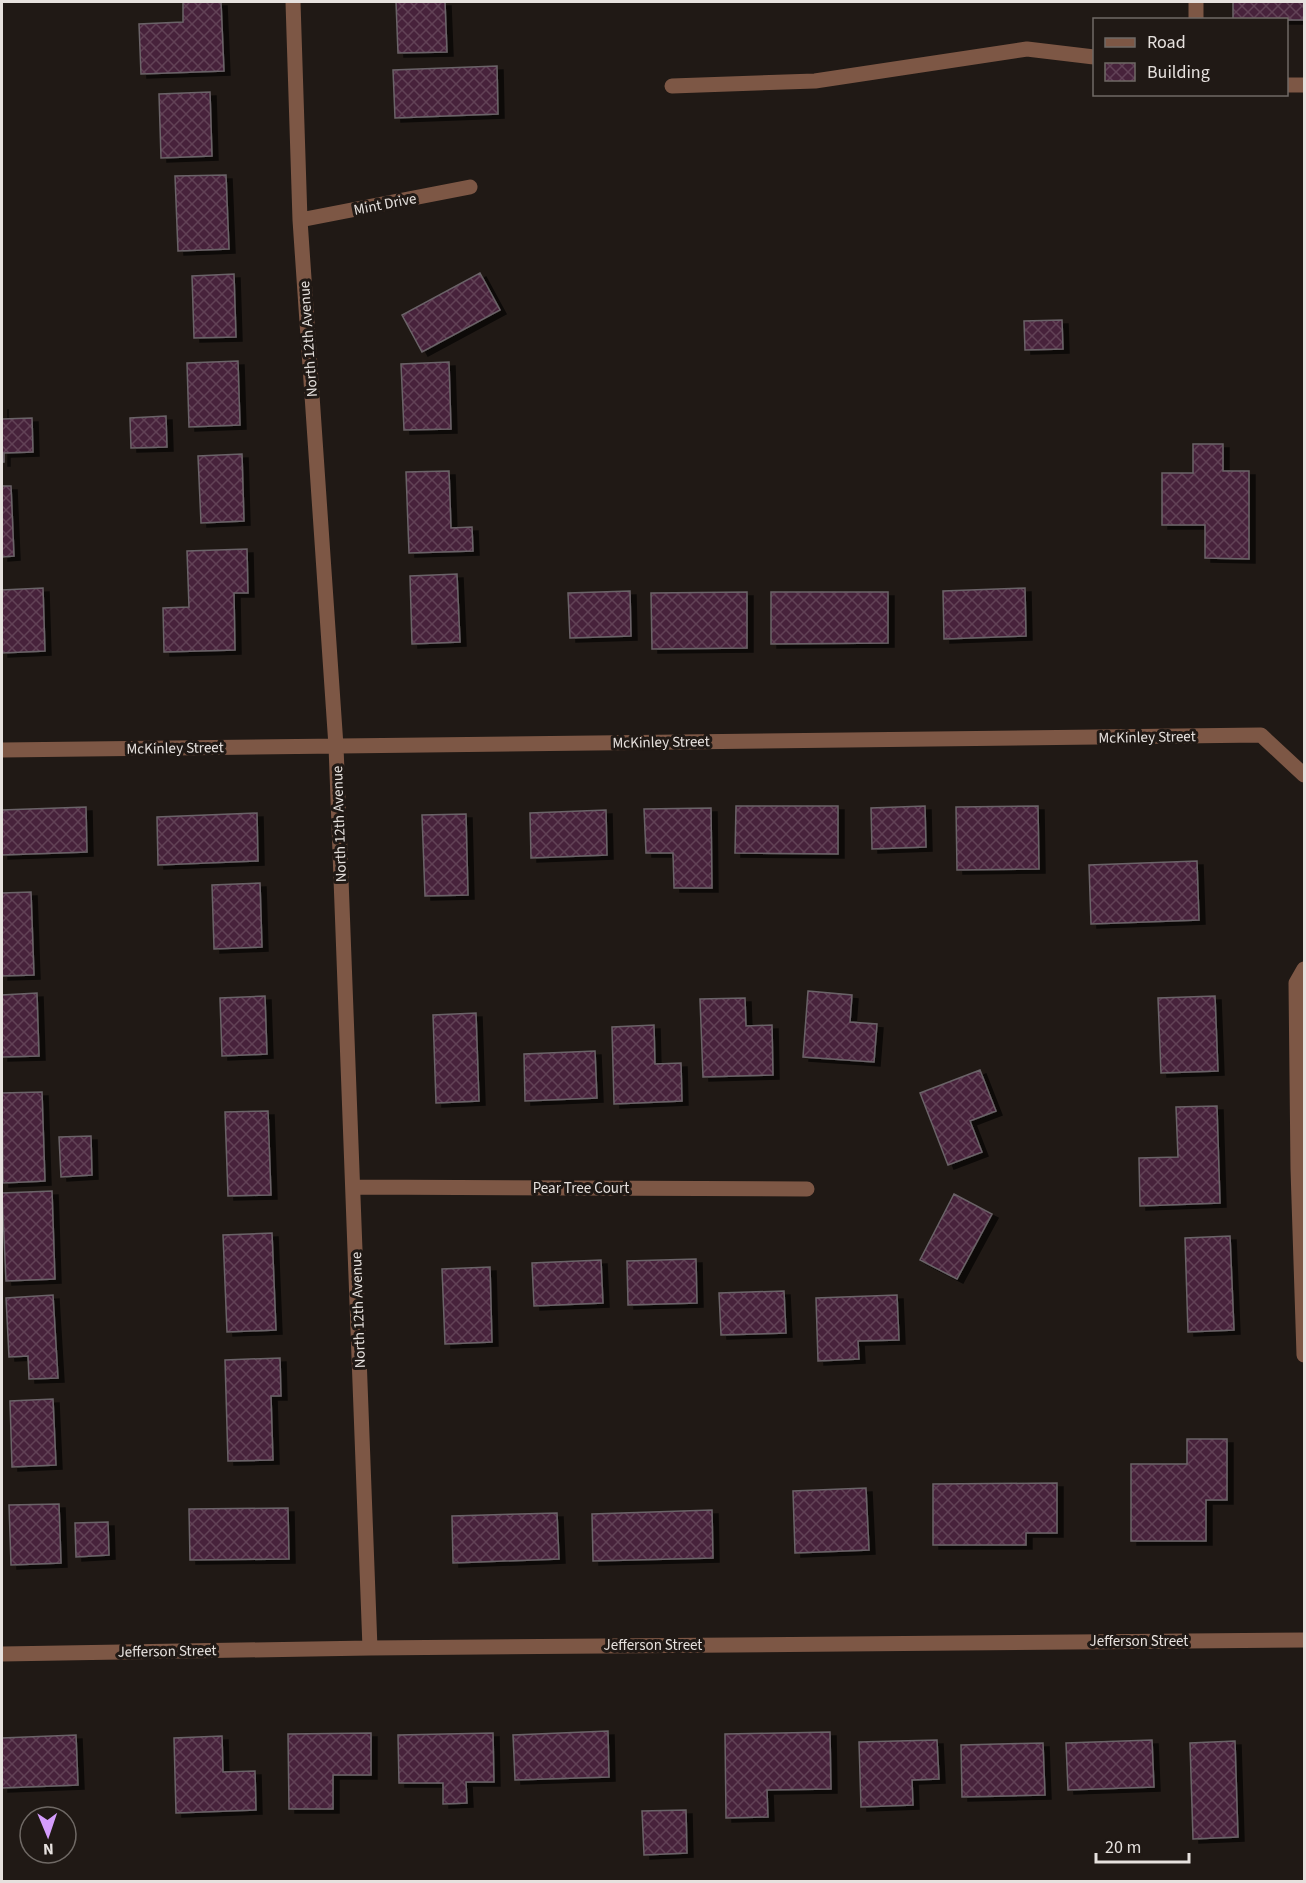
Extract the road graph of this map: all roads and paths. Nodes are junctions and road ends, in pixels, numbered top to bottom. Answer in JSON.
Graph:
{"nodes":[{"id":1,"x":293,"y":2,"type":"edge"},
{"id":2,"x":1196,"y":2,"type":"edge"},
{"id":3,"x":1196,"y":18,"type":"edge"},
{"id":4,"x":1093,"y":57,"type":"edge"},
{"id":5,"x":672,"y":86,"type":"dead end"},
{"id":6,"x":1288,"y":86,"type":"edge"},
{"id":7,"x":1305,"y":86,"type":"edge"},
{"id":8,"x":470,"y":187,"type":"dead end"},
{"id":9,"x":300,"y":220,"type":"junction"},
{"id":10,"x":336,"y":746,"type":"junction"},
{"id":11,"x":2,"y":750,"type":"edge"},
{"id":12,"x":1305,"y":775,"type":"edge"},
{"id":13,"x":1305,"y":969,"type":"edge"},
{"id":14,"x":1301,"y":1169,"type":"edge"},
{"id":15,"x":354,"y":1187,"type":"junction"},
{"id":16,"x":807,"y":1190,"type":"dead end"},
{"id":17,"x":1305,"y":1355,"type":"edge"},
{"id":18,"x":1305,"y":1640,"type":"edge"},
{"id":19,"x":370,"y":1648,"type":"junction"},
{"id":20,"x":2,"y":1654,"type":"edge"}],
"edges":[{"from":1,"to":9,"type":"street","name":"North 12th Avenue"},
{"from":2,"to":3,"type":"street"},
{"from":4,"to":5,"type":"street"},
{"from":6,"to":7,"type":"street"},
{"from":8,"to":9,"type":"street","name":"Mint Drive"},
{"from":9,"to":10,"type":"street","name":"North 12th Avenue"},
{"from":10,"to":11,"type":"street","name":"McKinley Street"},
{"from":10,"to":12,"type":"street","name":"McKinley Street"},
{"from":10,"to":15,"type":"street","name":"North 12th Avenue"},
{"from":13,"to":14,"type":"street"},
{"from":14,"to":17,"type":"street"},
{"from":15,"to":16,"type":"street","name":"Pear Tree Court"},
{"from":15,"to":19,"type":"street","name":"North 12th Avenue"},
{"from":18,"to":19,"type":"street","name":"Jefferson Street"},
{"from":19,"to":20,"type":"street","name":"Jefferson Street"}]}
